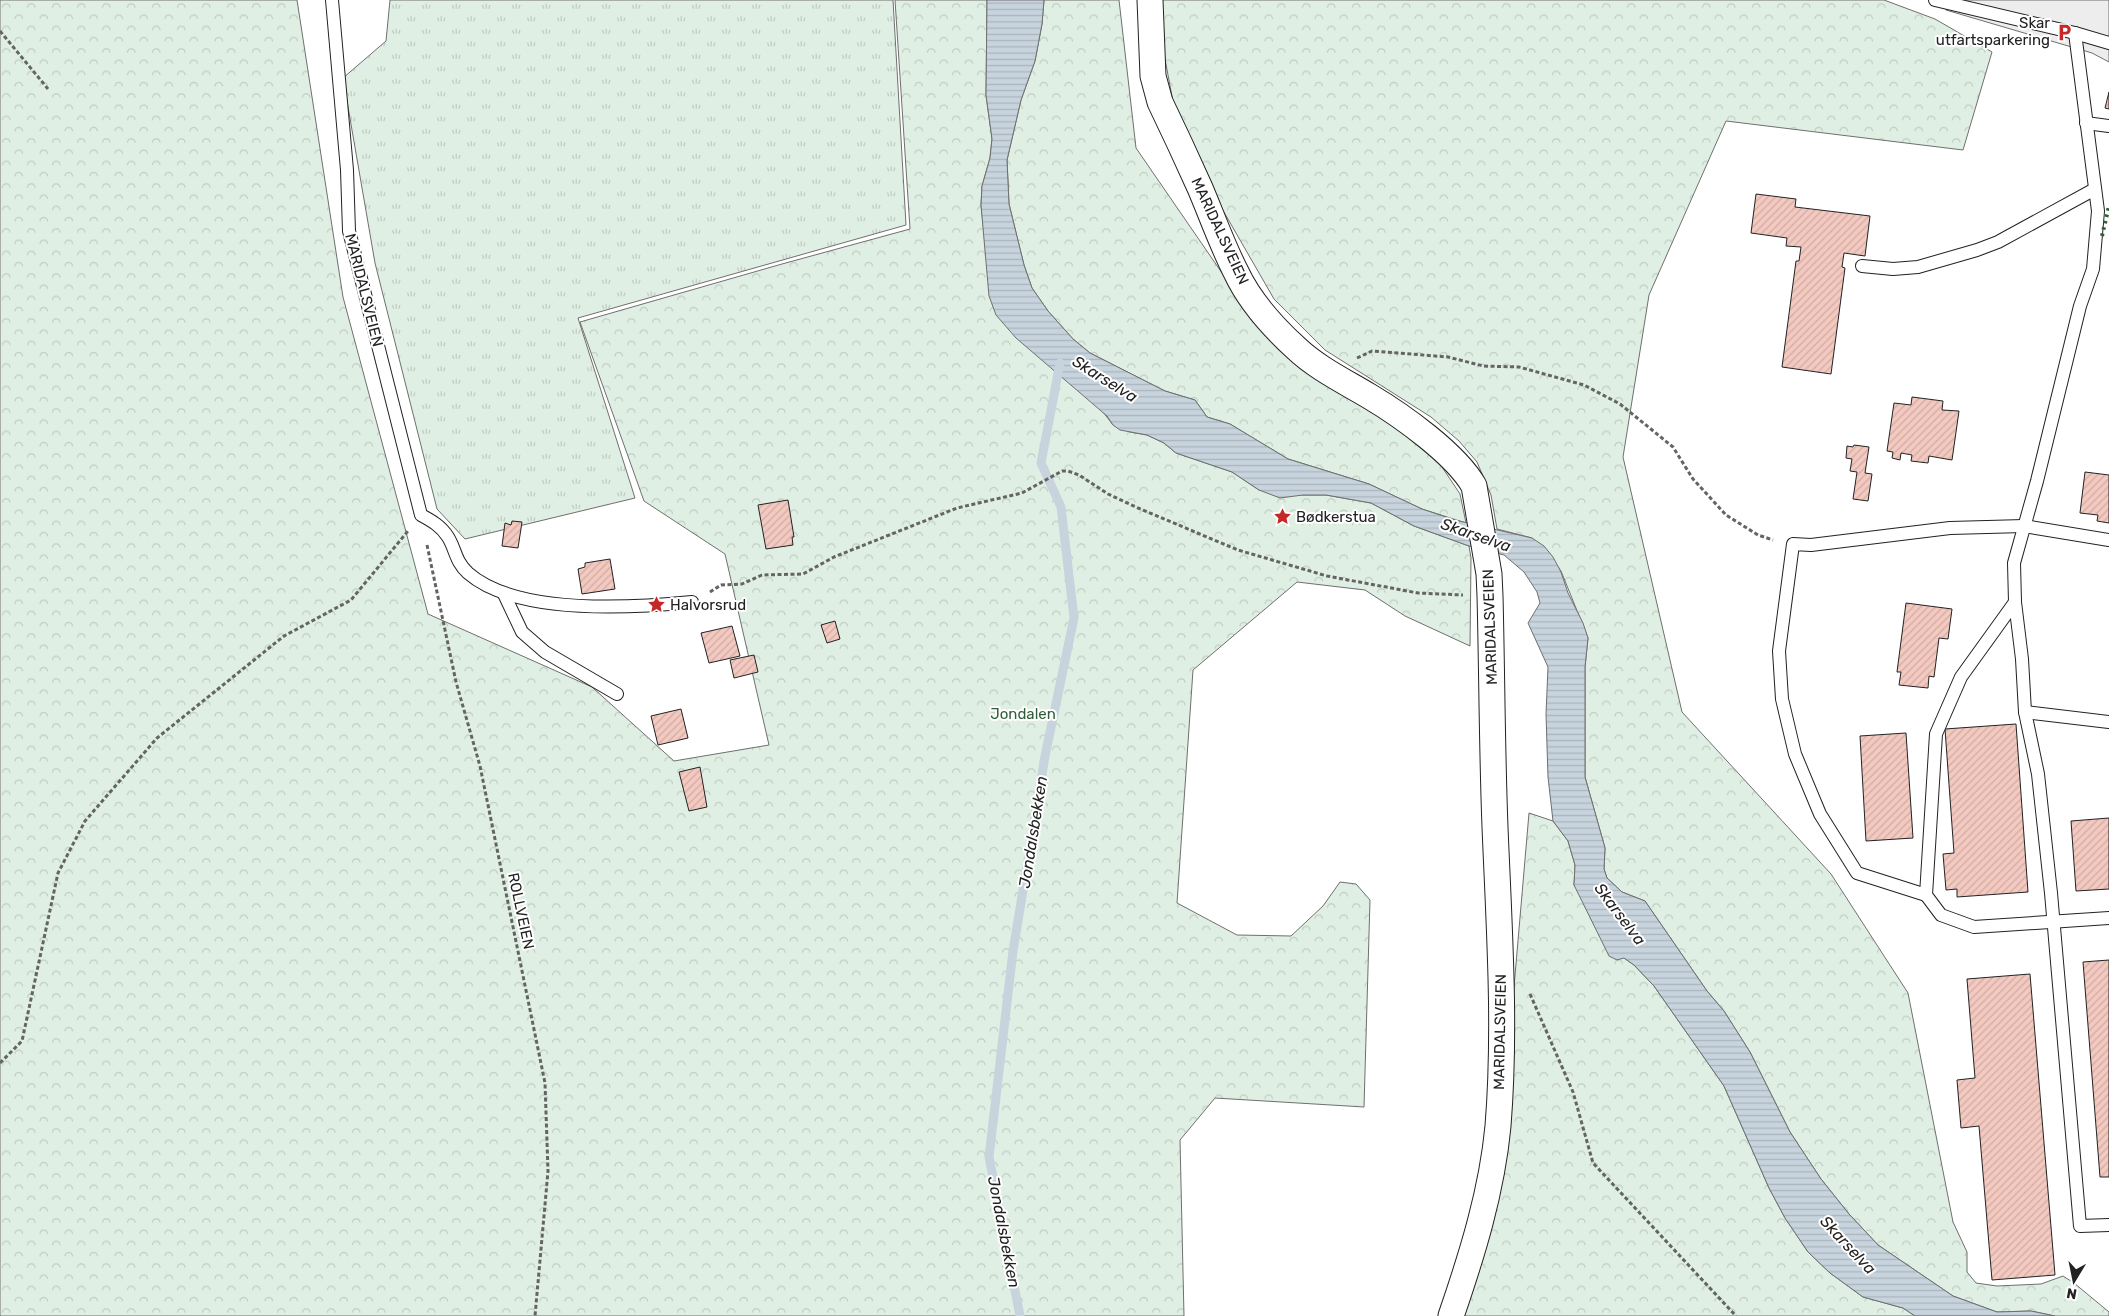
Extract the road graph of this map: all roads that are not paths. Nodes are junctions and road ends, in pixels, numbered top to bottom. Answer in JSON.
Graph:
{"nodes":[{"id":1,"x":332,"y":0,"type":"edge"},
{"id":2,"x":1150,"y":0,"type":"edge"},
{"id":3,"x":1935,"y":0,"type":"edge"},
{"id":4,"x":1969,"y":3,"type":"edge"},
{"id":5,"x":2075,"y":33,"type":"junction"},
{"id":6,"x":2109,"y":43,"type":"edge"},
{"id":7,"x":2086,"y":123,"type":"junction"},
{"id":8,"x":2109,"y":126,"type":"edge"},
{"id":9,"x":2095,"y":189,"type":"junction"},
{"id":10,"x":1862,"y":266,"type":"dead end"},
{"id":11,"x":2024,"y":526,"type":"junction"},
{"id":12,"x":2109,"y":540,"type":"edge"},
{"id":13,"x":504,"y":594,"type":"junction"},
{"id":14,"x":692,"y":602,"type":"road end"},
{"id":15,"x":2015,"y":602,"type":"junction"},
{"id":16,"x":617,"y":694,"type":"dead end"},
{"id":17,"x":2025,"y":712,"type":"junction"},
{"id":18,"x":2109,"y":722,"type":"edge"},
{"id":19,"x":1926,"y":895,"type":"junction"},
{"id":20,"x":2109,"y":918,"type":"edge"},
{"id":21,"x":2054,"y":922,"type":"junction"},
{"id":22,"x":2109,"y":1225,"type":"edge"},
{"id":23,"x":1451,"y":1316,"type":"edge"}],
"edges":[{"from":1,"to":13,"type":"lane","name":"MARIDALSVEIEN"},
{"from":2,"to":23,"type":"street","name":"MARIDALSVEIEN"},
{"from":3,"to":4,"type":"lane"},
{"from":4,"to":5,"type":"lane"},
{"from":5,"to":6,"type":"lane"},
{"from":5,"to":7,"type":"lane"},
{"from":7,"to":8,"type":"lane"},
{"from":7,"to":9,"type":"lane"},
{"from":9,"to":10,"type":"lane"},
{"from":9,"to":11,"type":"lane"},
{"from":11,"to":12,"type":"lane"},
{"from":11,"to":15,"type":"lane"},
{"from":11,"to":19,"type":"lane"},
{"from":13,"to":14,"type":"lane"},
{"from":13,"to":16,"type":"lane"},
{"from":15,"to":17,"type":"lane"},
{"from":15,"to":19,"type":"lane"},
{"from":17,"to":18,"type":"lane"},
{"from":17,"to":21,"type":"lane"},
{"from":19,"to":21,"type":"lane"},
{"from":20,"to":21,"type":"lane"},
{"from":21,"to":22,"type":"lane"}]}
